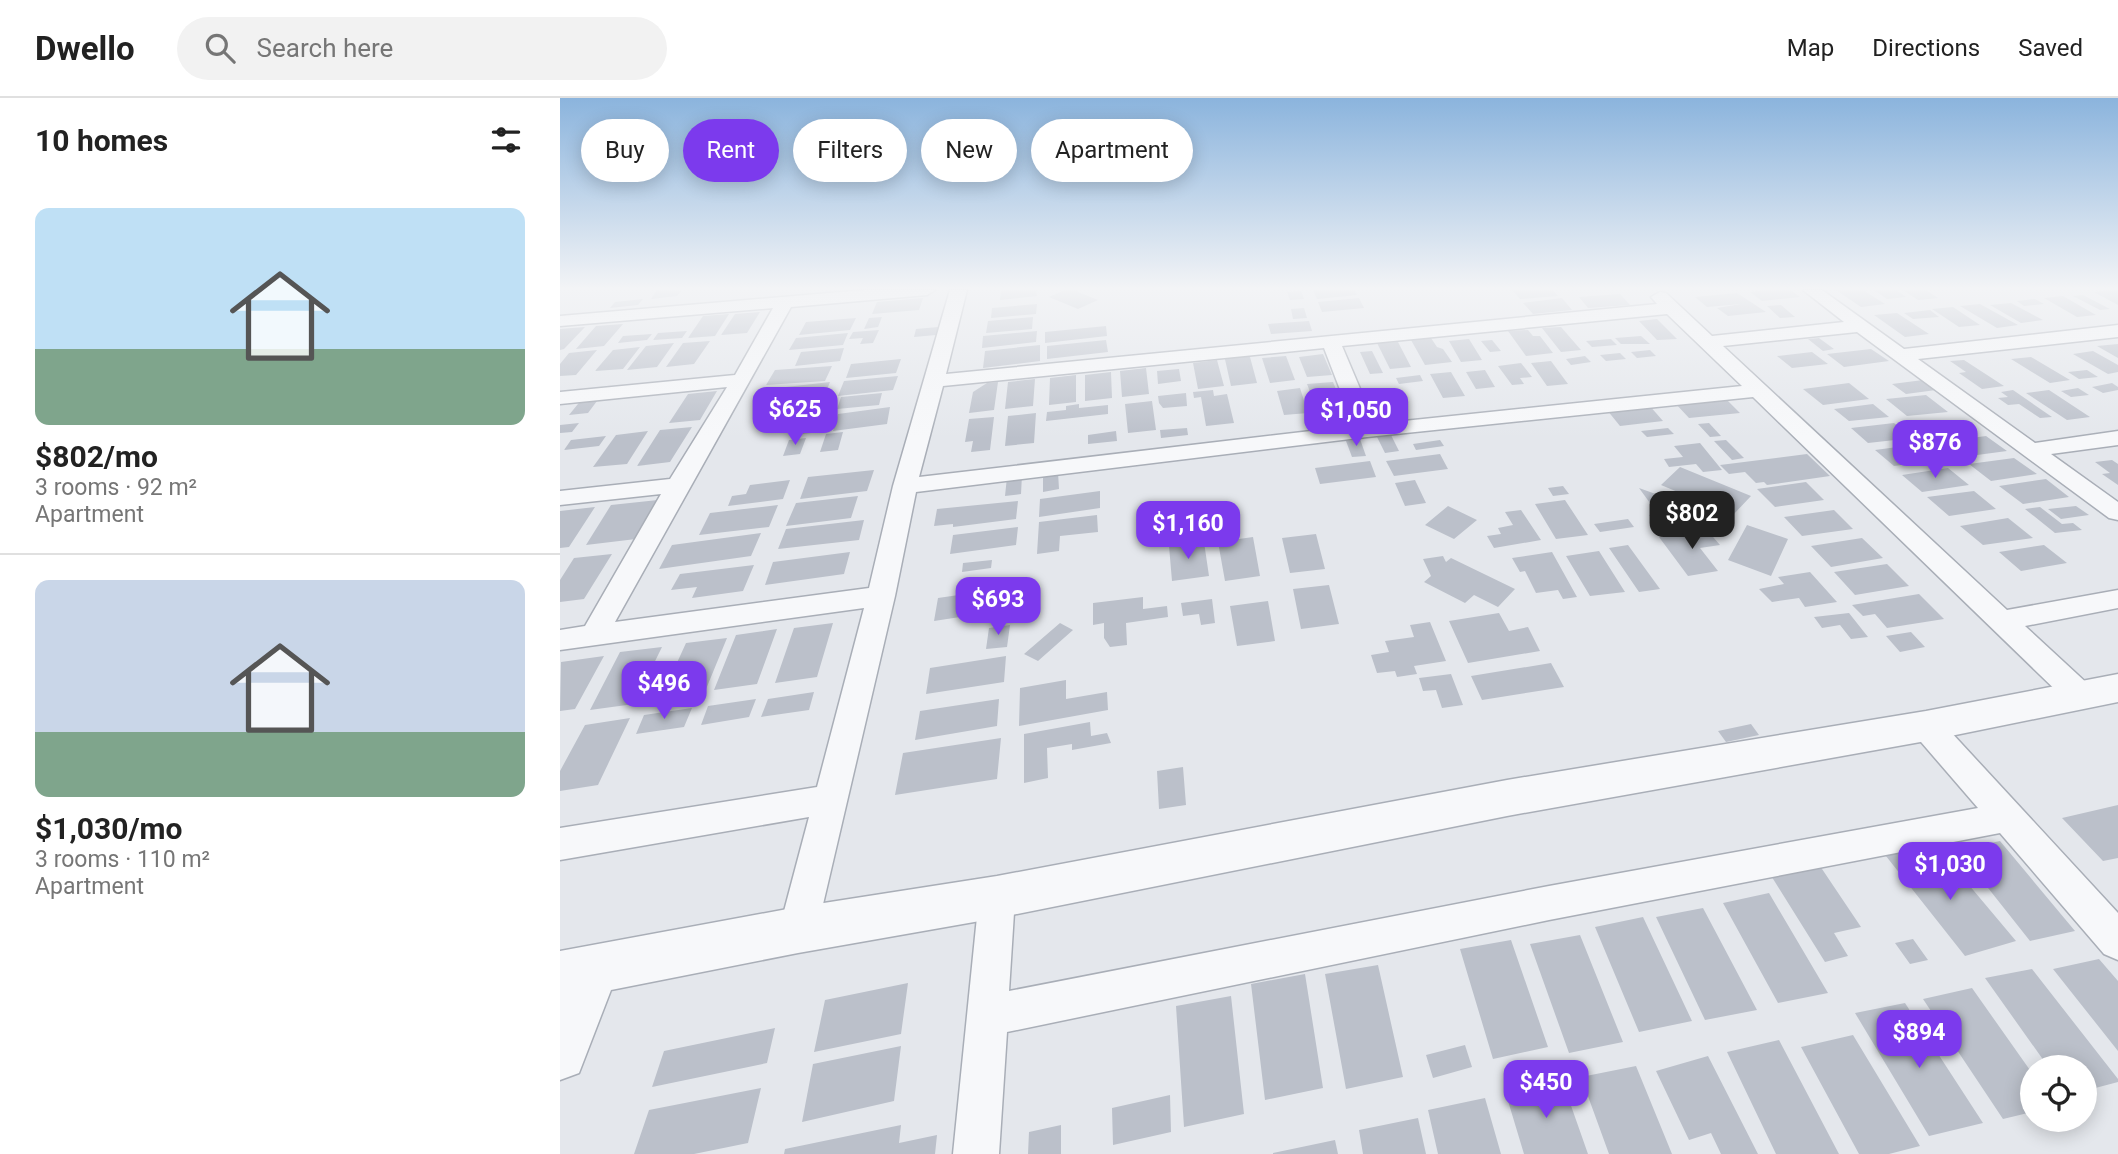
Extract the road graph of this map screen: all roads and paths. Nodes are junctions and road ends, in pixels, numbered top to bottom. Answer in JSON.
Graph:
{"nodes":[{"id":1,"x":764,"y":339,"type":"edge"},
{"id":2,"x":945,"y":339,"type":"edge"},
{"id":3,"x":1358,"y":339,"type":"edge"},
{"id":4,"x":1704,"y":339,"type":"edge"},
{"id":5,"x":1733,"y":339,"type":"edge"},
{"id":6,"x":1878,"y":339,"type":"edge"},
{"id":7,"x":2043,"y":339,"type":"edge"},
{"id":8,"x":1331,"y":342,"type":"junction"},
{"id":9,"x":1707,"y":342,"type":"junction"},
{"id":10,"x":1900,"y":355,"type":"junction"},
{"id":11,"x":742,"y":380,"type":"junction"},
{"id":12,"x":934,"y":381,"type":"junction"},
{"id":13,"x":1759,"y":390,"type":"junction"},
{"id":14,"x":560,"y":398,"type":"edge"},
{"id":15,"x":1367,"y":431,"type":"junction"},
{"id":16,"x":2118,"y":438,"type":"edge"},
{"id":17,"x":2030,"y":450,"type":"junction"},
{"id":18,"x":678,"y":485,"type":"junction"},
{"id":19,"x":905,"y":486,"type":"junction"},
{"id":20,"x":560,"y":498,"type":"edge"},
{"id":21,"x":2118,"y":513,"type":"edge"},
{"id":22,"x":881,"y":596,"type":"junction"},
{"id":23,"x":2118,"y":599,"type":"edge"},
{"id":24,"x":2004,"y":620,"type":"junction"},
{"id":25,"x":594,"y":635,"type":"junction"},
{"id":26,"x":560,"y":640,"type":"edge"},
{"id":27,"x":2099,"y":691,"type":"edge"},
{"id":28,"x":1926,"y":726,"type":"junction"},
{"id":29,"x":829,"y":799,"type":"junction"},
{"id":30,"x":2007,"y":817,"type":"junction"},
{"id":31,"x":560,"y":844,"type":"edge"},
{"id":32,"x":997,"y":897,"type":"junction"},
{"id":33,"x":798,"y":930,"type":"junction"},
{"id":34,"x":2118,"y":941,"type":"edge"},
{"id":35,"x":577,"y":973,"type":"edge"},
{"id":36,"x":987,"y":1016,"type":"junction"},
{"id":37,"x":560,"y":1054,"type":"edge"},
{"id":38,"x":976,"y":1154,"type":"edge"}],
"edges":[{"from":1,"to":11,"type":"street"},
{"from":2,"to":12,"type":"street"},
{"from":3,"to":8,"type":"street"},
{"from":4,"to":9,"type":"street"},
{"from":5,"to":9,"type":"street"},
{"from":6,"to":10,"type":"street"},
{"from":7,"to":10,"type":"street"},
{"from":8,"to":12,"type":"street"},
{"from":8,"to":15,"type":"street"},
{"from":9,"to":13,"type":"street"},
{"from":10,"to":17,"type":"street"},
{"from":11,"to":14,"type":"street"},
{"from":11,"to":18,"type":"street"},
{"from":12,"to":19,"type":"street"},
{"from":13,"to":15,"type":"street"},
{"from":13,"to":24,"type":"street"},
{"from":15,"to":19,"type":"street"},
{"from":16,"to":17,"type":"street"},
{"from":17,"to":21,"type":"street"},
{"from":18,"to":20,"type":"street"},
{"from":18,"to":25,"type":"street"},
{"from":19,"to":22,"type":"street"},
{"from":22,"to":25,"type":"street"},
{"from":22,"to":29,"type":"street"},
{"from":23,"to":24,"type":"street"},
{"from":24,"to":27,"type":"street"},
{"from":25,"to":26,"type":"street"},
{"from":27,"to":28,"type":"street"},
{"from":28,"to":30,"type":"street"},
{"from":28,"to":32,"type":"street"},
{"from":29,"to":31,"type":"street"},
{"from":29,"to":33,"type":"street"},
{"from":30,"to":34,"type":"street"},
{"from":30,"to":36,"type":"street"},
{"from":32,"to":33,"type":"street"},
{"from":32,"to":36,"type":"street"},
{"from":33,"to":35,"type":"street"},
{"from":35,"to":37,"type":"street"},
{"from":36,"to":38,"type":"street"}]}
